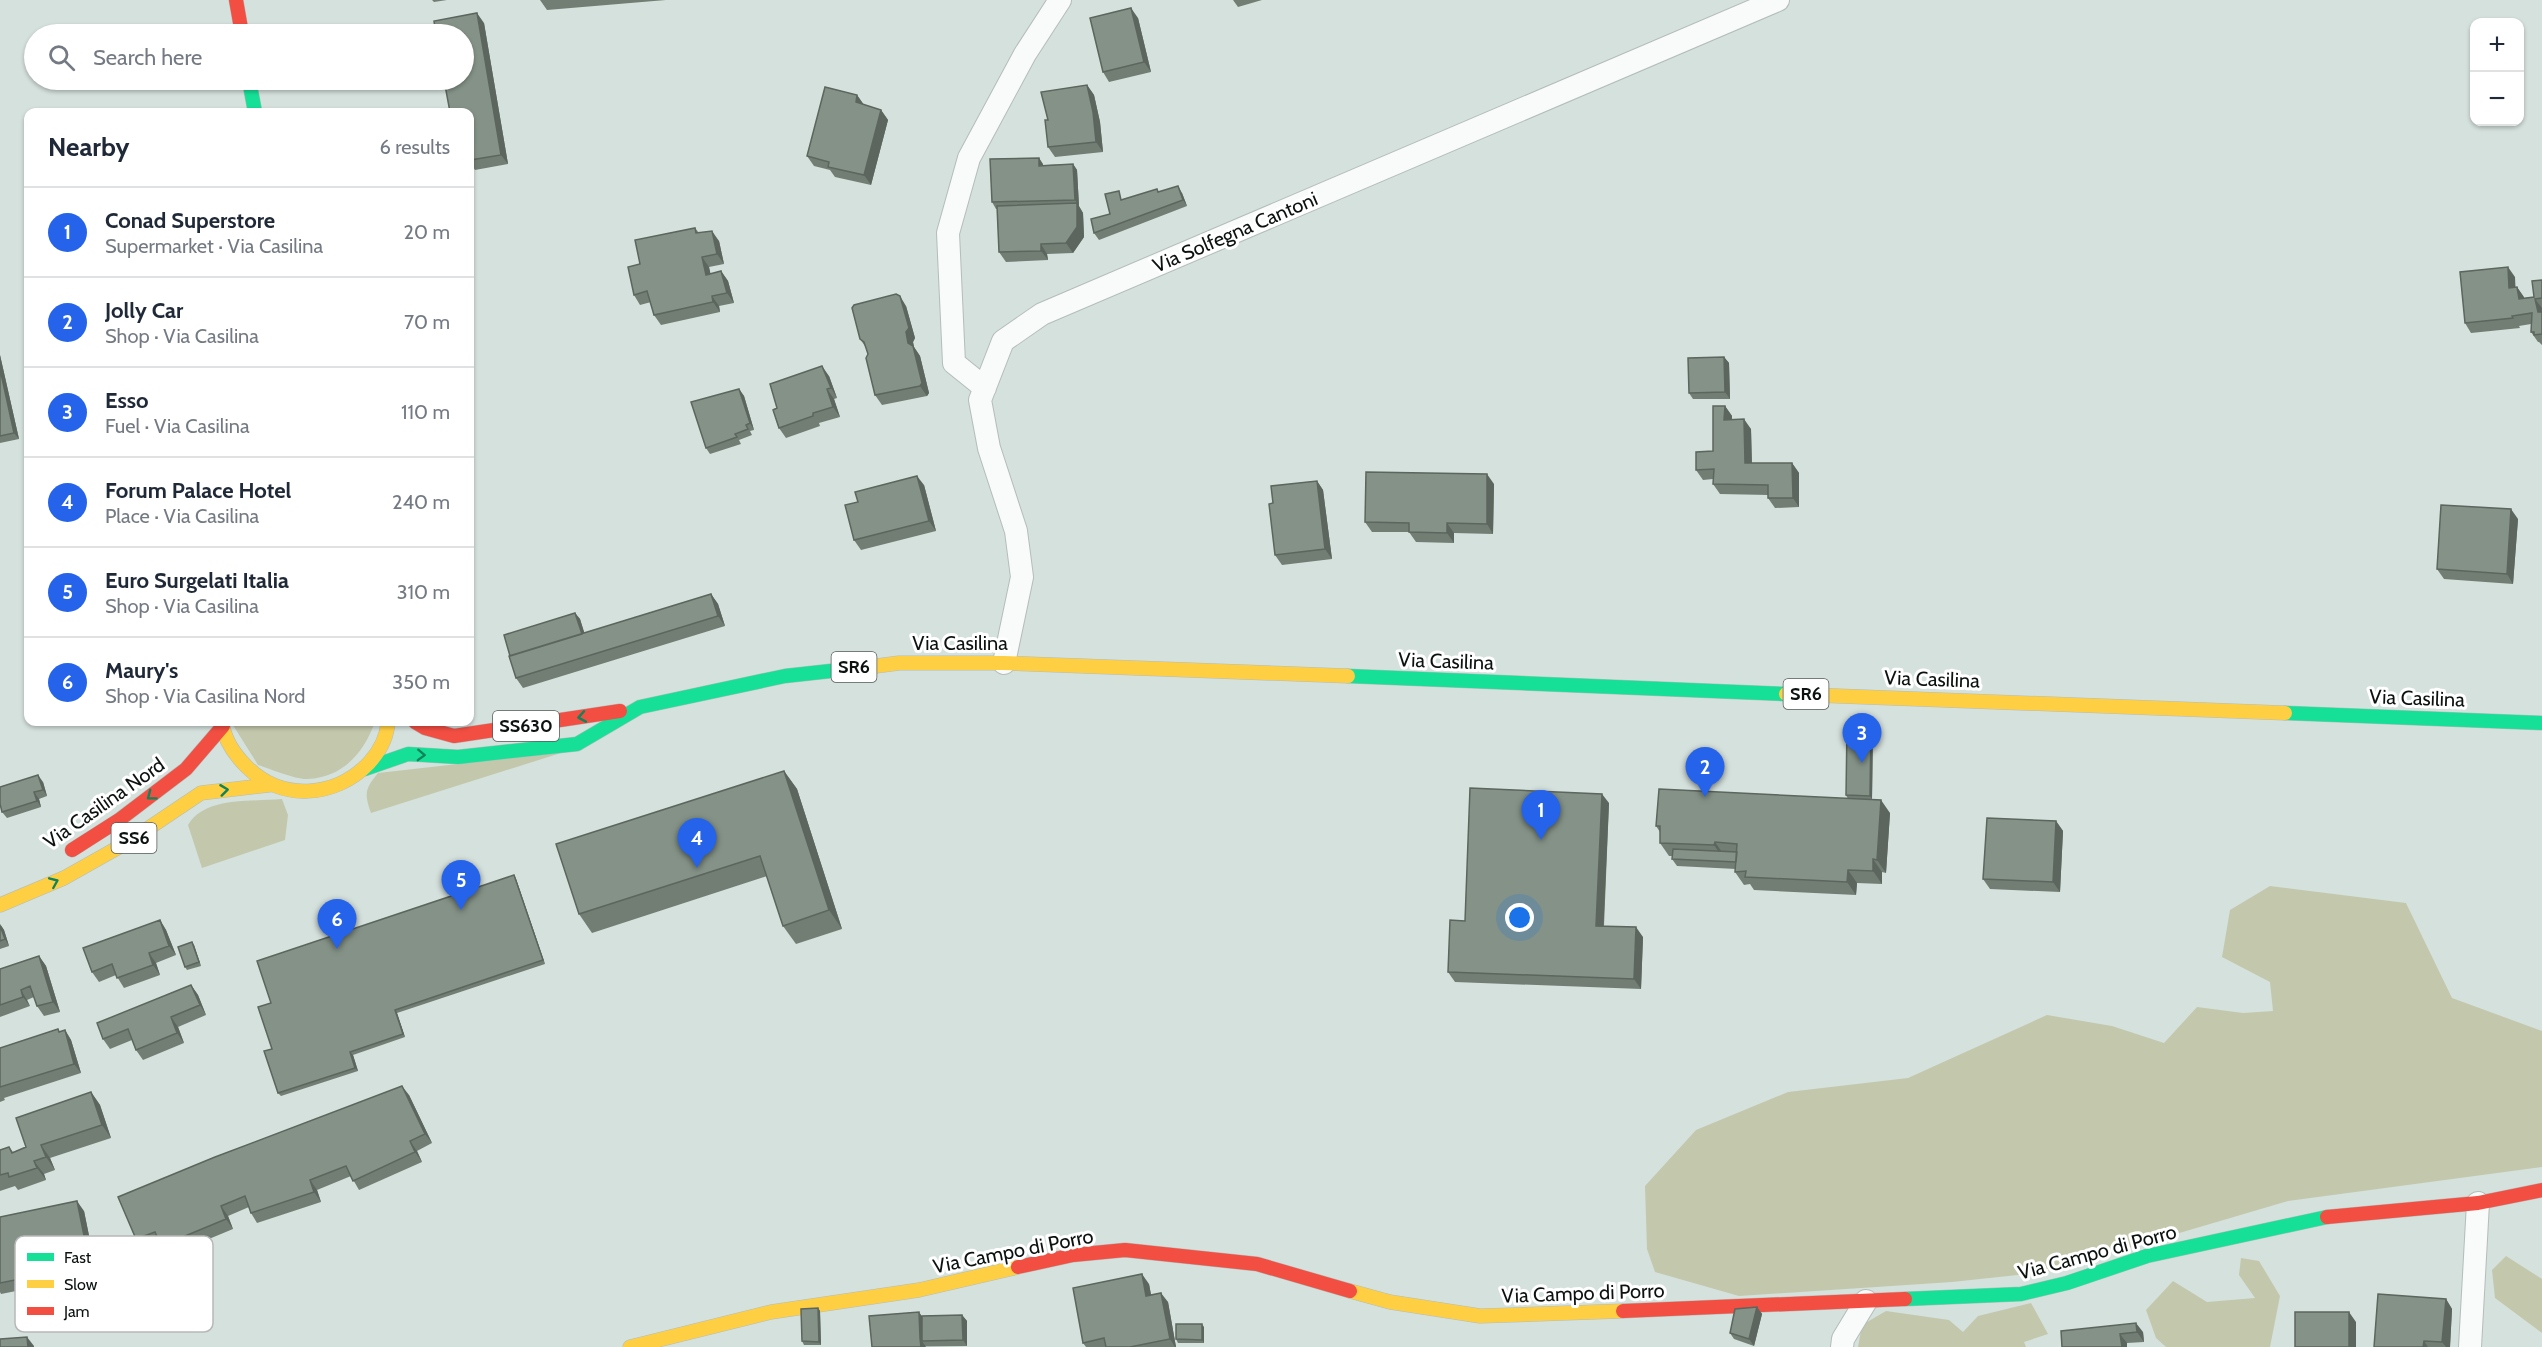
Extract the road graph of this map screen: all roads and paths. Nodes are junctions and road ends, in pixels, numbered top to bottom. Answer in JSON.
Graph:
{"nodes":[{"id":1,"x":236,"y":0,"type":"edge"},
{"id":2,"x":1060,"y":0,"type":"edge"},
{"id":3,"x":1777,"y":0,"type":"edge"},
{"id":4,"x":240,"y":24,"type":"edge"},
{"id":5,"x":251,"y":90,"type":"edge"},
{"id":6,"x":254,"y":108,"type":"edge"},
{"id":7,"x":985,"y":388,"type":"junction"},
{"id":8,"x":1004,"y":663,"type":"junction"},
{"id":9,"x":640,"y":707,"type":"junction"},
{"id":10,"x":2542,"y":723,"type":"edge"},
{"id":11,"x":221,"y":726,"type":"edge"},
{"id":12,"x":224,"y":726,"type":"edge"},
{"id":13,"x":387,"y":726,"type":"edge"},
{"id":14,"x":422,"y":726,"type":"edge"},
{"id":15,"x":365,"y":769,"type":"junction"},
{"id":16,"x":269,"y":785,"type":"junction"},
{"id":17,"x":64,"y":855,"type":"dead end"},
{"id":18,"x":36,"y":874,"type":"dead end"},
{"id":19,"x":0,"y":904,"type":"edge"},
{"id":20,"x":2542,"y":1190,"type":"edge"},
{"id":21,"x":2478,"y":1203,"type":"junction"},
{"id":22,"x":1866,"y":1301,"type":"junction"},
{"id":23,"x":630,"y":1347,"type":"edge"},
{"id":24,"x":1842,"y":1347,"type":"edge"},
{"id":25,"x":2470,"y":1347,"type":"edge"}],
"edges":[{"from":1,"to":4,"type":"main road"},
{"from":2,"to":7,"type":"street"},
{"from":3,"to":7,"type":"street","name":"Via Solfegna Cantoni"},
{"from":5,"to":6,"type":"main road"},
{"from":7,"to":8,"type":"street","name":"Via Solfegna Cantoni"},
{"from":8,"to":9,"type":"main road","name":"Via Casilina","number":"SR6"},
{"from":8,"to":10,"type":"main road","name":"Via Casilina","number":"SR6"},
{"from":9,"to":14,"type":"main road","number":"SS630","one_way":true},
{"from":15,"to":9,"type":"main road","name":"Via Casilina","number":"SR6","one_way":true},
{"from":11,"to":17,"type":"main road","name":"Via Casilina Nord","number":"SS6","one_way":true},
{"from":12,"to":16,"type":"main road"},
{"from":13,"to":15,"type":"main road"},
{"from":15,"to":16,"type":"main road"},
{"from":19,"to":16,"type":"main road","name":"Via Casilina Nord","number":"SS6","one_way":true},
{"from":18,"to":19,"type":"main road","name":"Via Casilina Nord","number":"SS6"},
{"from":20,"to":21,"type":"main road","name":"Via Campo di Porro"},
{"from":21,"to":22,"type":"main road","name":"Via Campo di Porro"},
{"from":21,"to":25,"type":"street"},
{"from":22,"to":23,"type":"main road","name":"Via Campo di Porro"},
{"from":22,"to":24,"type":"street"}]}
